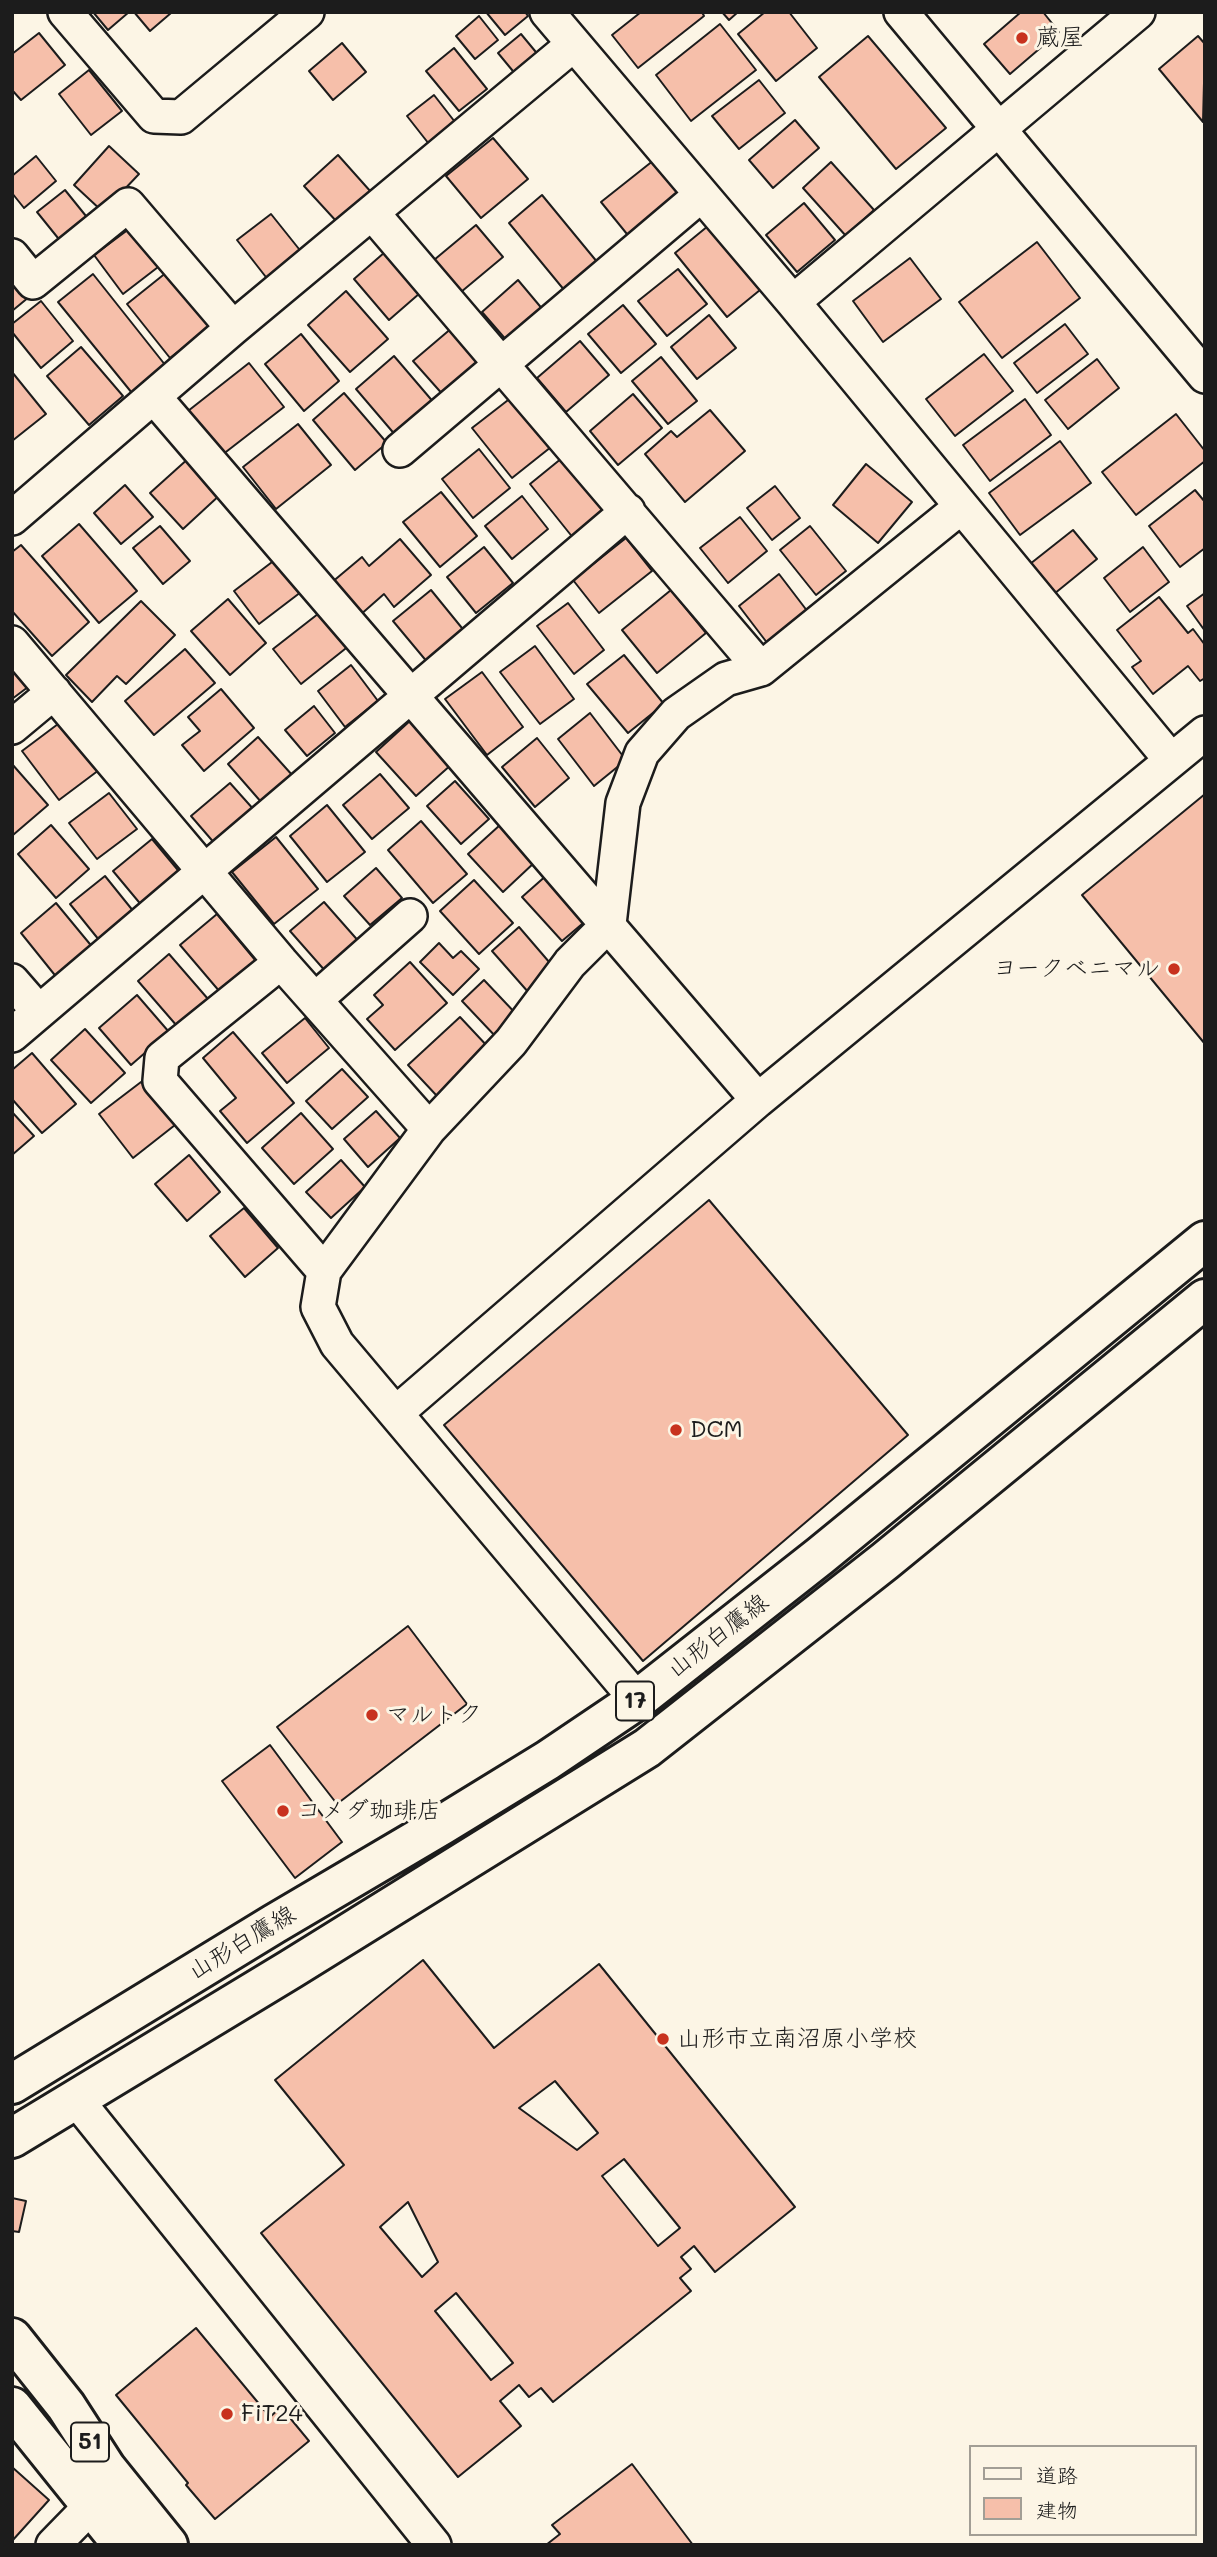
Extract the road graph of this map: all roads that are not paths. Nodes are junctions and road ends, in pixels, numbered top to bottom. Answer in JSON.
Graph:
{"nodes":[{"id":1,"x":65,"y":12,"type":"edge"},
{"id":2,"x":306,"y":12,"type":"edge"},
{"id":3,"x":547,"y":12,"type":"edge"},
{"id":4,"x":901,"y":12,"type":"edge"},
{"id":5,"x":1138,"y":12,"type":"edge"},
{"id":6,"x":574,"y":44,"type":"junction"},
{"id":7,"x":998,"y":130,"type":"junction"},
{"id":8,"x":701,"y":195,"type":"junction"},
{"id":9,"x":373,"y":214,"type":"junction"},
{"id":10,"x":12,"y":256,"type":"edge"},
{"id":11,"x":793,"y":302,"type":"junction"},
{"id":12,"x":233,"y":328,"type":"junction"},
{"id":13,"x":501,"y":363,"type":"junction"},
{"id":14,"x":1205,"y":376,"type":"edge"},
{"id":15,"x":154,"y":397,"type":"junction"},
{"id":16,"x":400,"y":450,"type":"dead end"},
{"id":17,"x":961,"y":507,"type":"junction"},
{"id":18,"x":628,"y":511,"type":"junction"},
{"id":19,"x":12,"y":518,"type":"edge"},
{"id":20,"x":12,"y":643,"type":"edge"},
{"id":21,"x":761,"y":669,"type":"junction"},
{"id":22,"x":54,"y":692,"type":"junction"},
{"id":23,"x":411,"y":694,"type":"junction"},
{"id":24,"x":12,"y":727,"type":"edge"},
{"id":25,"x":1205,"y":733,"type":"edge"},
{"id":26,"x":1171,"y":760,"type":"junction"},
{"id":27,"x":206,"y":872,"type":"junction"},
{"id":28,"x":410,"y":916,"type":"dead end"},
{"id":29,"x":609,"y":924,"type":"junction"},
{"id":30,"x":281,"y":962,"type":"junction"},
{"id":31,"x":12,"y":981,"type":"edge"},
{"id":32,"x":315,"y":1000,"type":"junction"},
{"id":33,"x":39,"y":1013,"type":"junction"},
{"id":34,"x":12,"y":1035,"type":"edge"},
{"id":35,"x":758,"y":1100,"type":"junction"},
{"id":36,"x":429,"y":1129,"type":"junction"},
{"id":37,"x":1205,"y":1241,"type":"edge"},
{"id":38,"x":324,"y":1271,"type":"junction"},
{"id":39,"x":1205,"y":1299,"type":"edge"},
{"id":40,"x":396,"y":1413,"type":"junction"},
{"id":41,"x":637,"y":1700,"type":"junction"},
{"id":42,"x":12,"y":2084,"type":"edge"},
{"id":43,"x":75,"y":2098,"type":"junction"},
{"id":44,"x":12,"y":2138,"type":"edge"},
{"id":45,"x":12,"y":2338,"type":"edge"},
{"id":46,"x":12,"y":2407,"type":"edge"},
{"id":47,"x":91,"y":2506,"type":"junction"},
{"id":48,"x":53,"y":2545,"type":"edge"},
{"id":49,"x":123,"y":2545,"type":"edge"},
{"id":50,"x":168,"y":2545,"type":"edge"},
{"id":51,"x":434,"y":2545,"type":"edge"}],
"edges":[{"from":1,"to":2,"type":"street"},
{"from":3,"to":6,"type":"street"},
{"from":4,"to":7,"type":"street"},
{"from":5,"to":7,"type":"street"},
{"from":6,"to":8,"type":"street"},
{"from":6,"to":9,"type":"street"},
{"from":7,"to":11,"type":"street"},
{"from":7,"to":14,"type":"street"},
{"from":8,"to":11,"type":"street"},
{"from":8,"to":13,"type":"street"},
{"from":9,"to":12,"type":"street"},
{"from":9,"to":13,"type":"street"},
{"from":10,"to":12,"type":"street"},
{"from":11,"to":17,"type":"street"},
{"from":12,"to":15,"type":"street"},
{"from":13,"to":16,"type":"street"},
{"from":13,"to":18,"type":"street"},
{"from":15,"to":19,"type":"street"},
{"from":15,"to":23,"type":"street"},
{"from":17,"to":21,"type":"street"},
{"from":17,"to":26,"type":"street"},
{"from":18,"to":21,"type":"street"},
{"from":18,"to":23,"type":"street"},
{"from":20,"to":22,"type":"street"},
{"from":21,"to":29,"type":"street"},
{"from":22,"to":24,"type":"street"},
{"from":22,"to":27,"type":"street"},
{"from":23,"to":27,"type":"street"},
{"from":23,"to":29,"type":"street"},
{"from":25,"to":26,"type":"street"},
{"from":26,"to":35,"type":"street"},
{"from":27,"to":30,"type":"street"},
{"from":27,"to":33,"type":"street"},
{"from":28,"to":32,"type":"street"},
{"from":29,"to":35,"type":"street"},
{"from":29,"to":36,"type":"street"},
{"from":30,"to":32,"type":"street"},
{"from":30,"to":38,"type":"street"},
{"from":31,"to":33,"type":"street"},
{"from":32,"to":36,"type":"street"},
{"from":33,"to":34,"type":"street"},
{"from":35,"to":40,"type":"street"},
{"from":36,"to":38,"type":"street"},
{"from":37,"to":41,"type":"main road","name":"山形白鷹線","number":"17"},
{"from":38,"to":40,"type":"street"},
{"from":39,"to":43,"type":"main road","name":"山形白鷹線","number":"17"},
{"from":40,"to":41,"type":"street"},
{"from":41,"to":42,"type":"main road","name":"山形白鷹線","number":"17"},
{"from":43,"to":44,"type":"main road","name":"山形白鷹線","number":"17"},
{"from":43,"to":51,"type":"street"},
{"from":45,"to":50,"type":"main road","number":"51"},
{"from":46,"to":47,"type":"main road","number":"51"},
{"from":47,"to":48,"type":"street"},
{"from":47,"to":49,"type":"main road","number":"51"}]}
